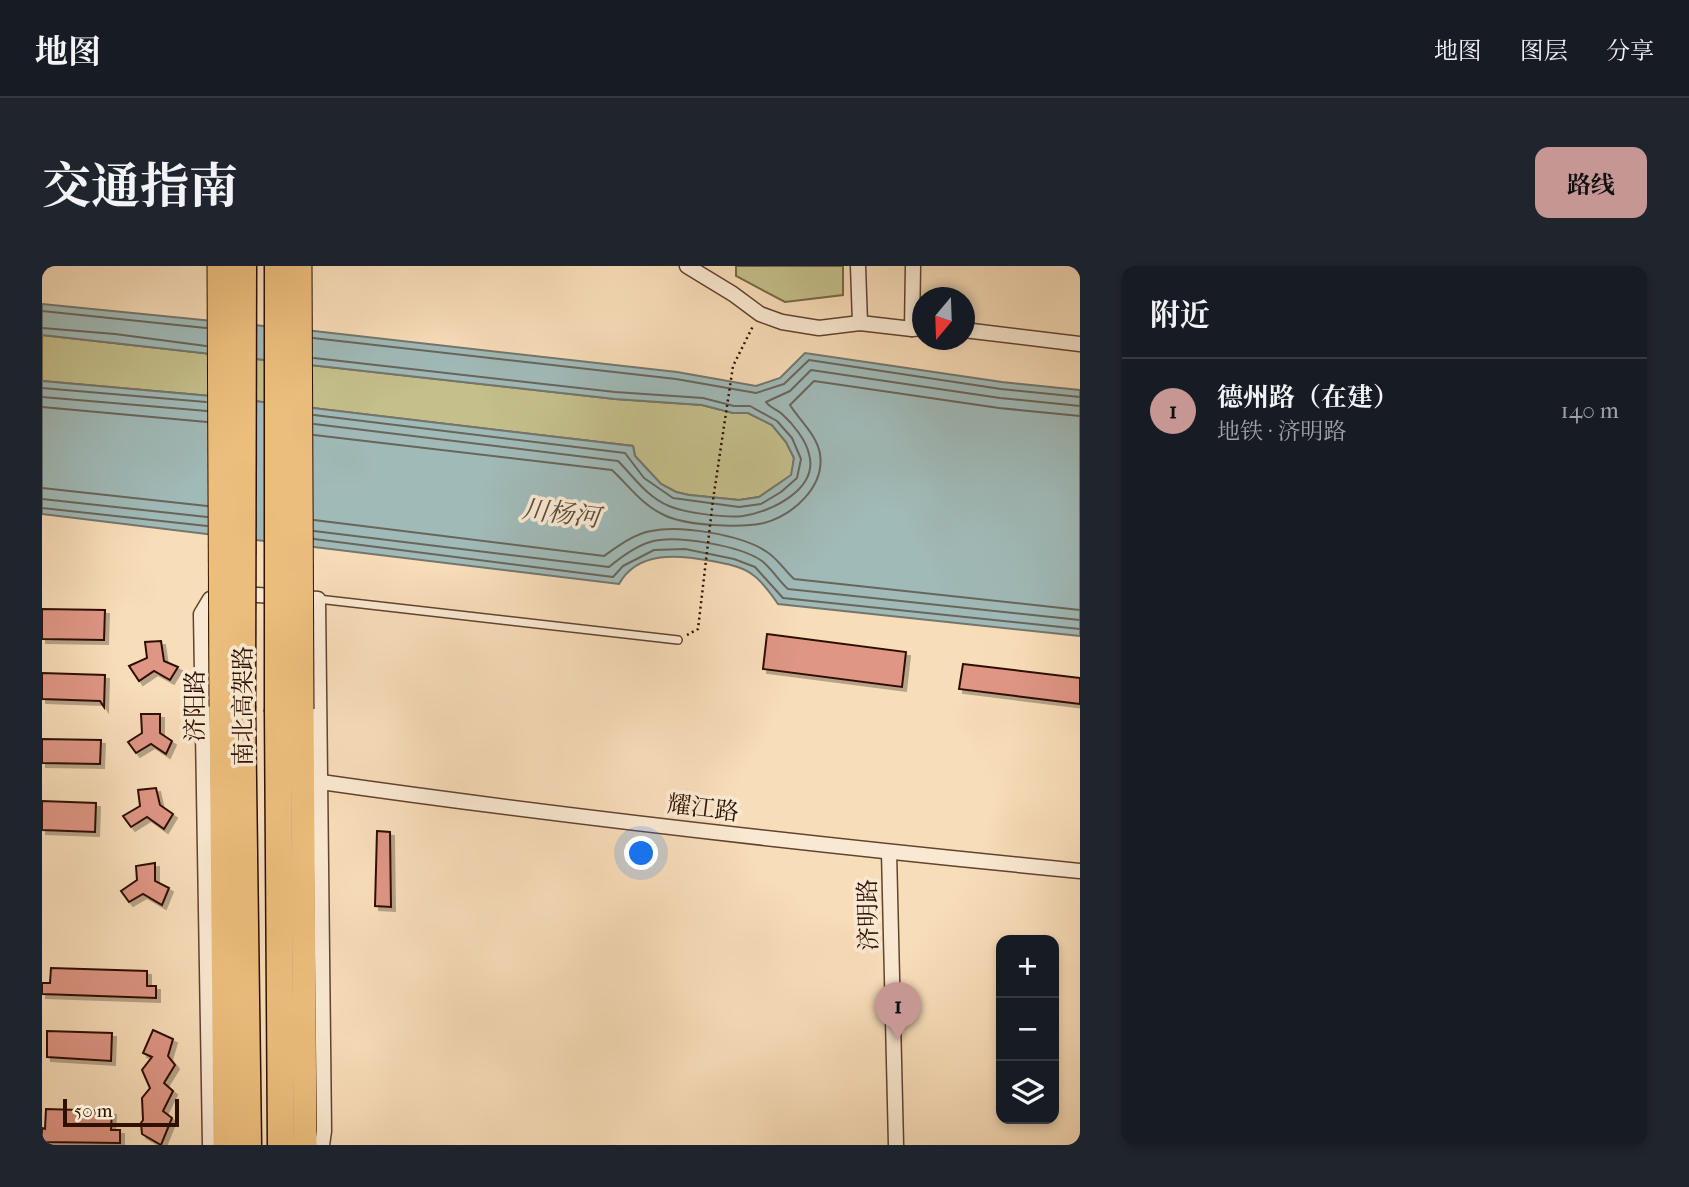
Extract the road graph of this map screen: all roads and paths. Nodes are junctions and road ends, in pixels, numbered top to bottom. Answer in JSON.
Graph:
{"nodes":[{"id":1,"x":219,"y":266,"type":"edge"},
{"id":2,"x":243,"y":266,"type":"edge"},
{"id":3,"x":278,"y":266,"type":"edge"},
{"id":4,"x":300,"y":266,"type":"edge"},
{"id":5,"x":687,"y":266,"type":"edge"},
{"id":6,"x":858,"y":266,"type":"edge"},
{"id":7,"x":913,"y":266,"type":"edge"},
{"id":8,"x":914,"y":287,"type":"edge"},
{"id":9,"x":760,"y":314,"type":"junction"},
{"id":10,"x":860,"y":323,"type":"junction"},
{"id":11,"x":912,"y":328,"type":"edge"},
{"id":12,"x":975,"y":331,"type":"edge"},
{"id":13,"x":1080,"y":344,"type":"edge"},
{"id":14,"x":318,"y":599,"type":"junction"},
{"id":15,"x":678,"y":640,"type":"joint"},
{"id":16,"x":321,"y":782,"type":"junction"},
{"id":17,"x":889,"y":852,"type":"junction"},
{"id":18,"x":1080,"y":871,"type":"edge"},
{"id":19,"x":210,"y":1145,"type":"edge"},
{"id":20,"x":225,"y":1145,"type":"edge"},
{"id":21,"x":247,"y":1145,"type":"edge"},
{"id":22,"x":281,"y":1145,"type":"edge"},
{"id":23,"x":304,"y":1145,"type":"edge"},
{"id":24,"x":322,"y":1145,"type":"edge"},
{"id":25,"x":896,"y":1145,"type":"edge"}],
"edges":[{"from":1,"to":20,"type":"main road","name":"济阳路","bridge":true},
{"from":2,"to":21,"type":"highway","name":"南北高架路","bridge":true},
{"from":3,"to":22,"type":"highway","name":"南北高架路","bridge":true},
{"from":4,"to":23,"type":"main road","bridge":true},
{"from":5,"to":9,"type":"street"},
{"from":6,"to":10,"type":"street"},
{"from":7,"to":8,"type":"street"},
{"from":9,"to":10,"type":"street"},
{"from":9,"to":15,"type":"path"},
{"from":10,"to":11,"type":"street"},
{"from":12,"to":13,"type":"street"},
{"from":14,"to":15,"type":"lane"},
{"from":14,"to":16,"type":"street"},
{"from":14,"to":19,"type":"street"},
{"from":16,"to":17,"type":"street","name":"耀江路"},
{"from":16,"to":24,"type":"street"},
{"from":17,"to":18,"type":"street","name":"耀江路"},
{"from":17,"to":25,"type":"street","name":"济明路"}]}
